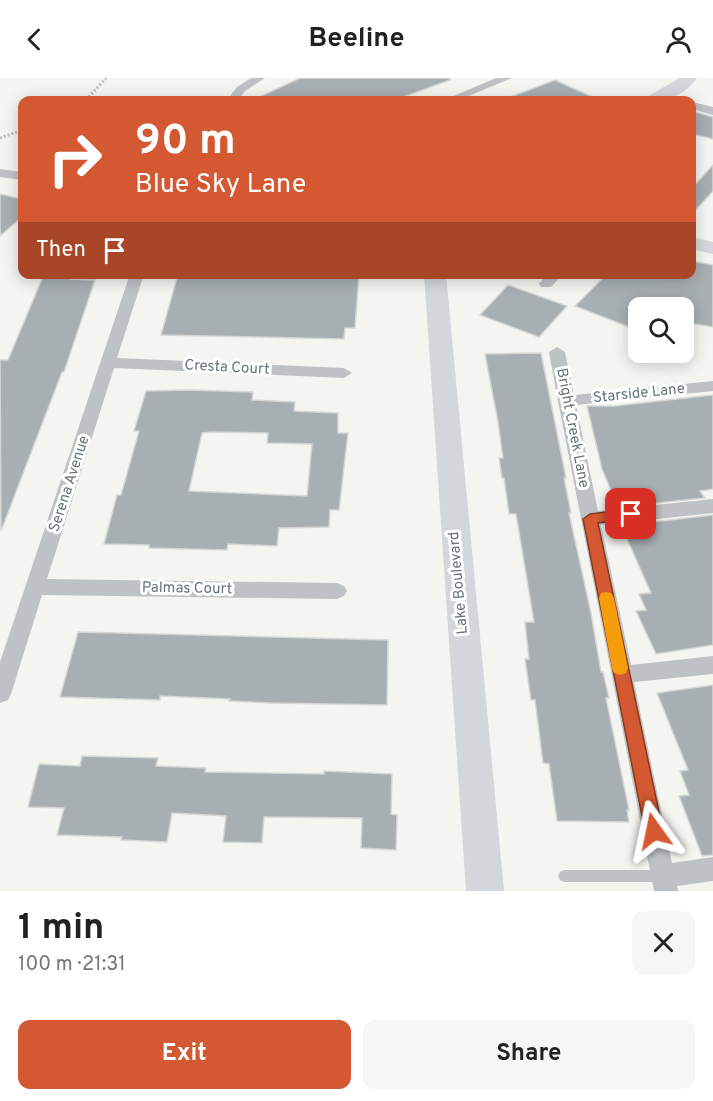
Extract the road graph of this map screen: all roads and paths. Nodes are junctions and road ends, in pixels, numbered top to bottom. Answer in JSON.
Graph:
{"nodes":[{"id":1,"x":106,"y":78,"type":"edge"},
{"id":2,"x":260,"y":78,"type":"edge"},
{"id":3,"x":506,"y":78,"type":"edge"},
{"id":4,"x":688,"y":78,"type":"edge"},
{"id":5,"x":90,"y":96,"type":"edge"},
{"id":6,"x":235,"y":96,"type":"edge"},
{"id":7,"x":460,"y":96,"type":"edge"},
{"id":8,"x":669,"y":96,"type":"edge"},
{"id":9,"x":696,"y":106,"type":"edge"},
{"id":10,"x":713,"y":111,"type":"edge"},
{"id":11,"x":18,"y":131,"type":"edge"},
{"id":12,"x":0,"y":138,"type":"edge"},
{"id":13,"x":0,"y":173,"type":"edge"},
{"id":14,"x":18,"y":175,"type":"edge"},
{"id":15,"x":696,"y":244,"type":"edge"},
{"id":16,"x":713,"y":248,"type":"edge"},
{"id":17,"x":135,"y":279,"type":"edge"},
{"id":18,"x":435,"y":279,"type":"edge"},
{"id":19,"x":557,"y":352,"type":"dead end"},
{"id":20,"x":109,"y":363,"type":"junction"},
{"id":21,"x":344,"y":373,"type":"dead end"},
{"id":22,"x":713,"y":386,"type":"edge"},
{"id":23,"x":566,"y":401,"type":"junction"},
{"id":24,"x":713,"y":506,"type":"edge"},
{"id":25,"x":590,"y":519,"type":"junction"},
{"id":26,"x":37,"y":587,"type":"junction"},
{"id":27,"x":337,"y":591,"type":"dead end"},
{"id":28,"x":713,"y":665,"type":"edge"},
{"id":29,"x":621,"y":675,"type":"junction"},
{"id":30,"x":0,"y":694,"type":"edge"},
{"id":31,"x":713,"y":869,"type":"edge"},
{"id":32,"x":564,"y":876,"type":"dead end"},
{"id":33,"x":664,"y":884,"type":"edge"},
{"id":34,"x":485,"y":891,"type":"edge"}],
"edges":[{"from":1,"to":5,"type":"path"},
{"from":2,"to":6,"type":"street"},
{"from":3,"to":7,"type":"street"},
{"from":4,"to":8,"type":"main road"},
{"from":9,"to":10,"type":"street"},
{"from":11,"to":12,"type":"path"},
{"from":13,"to":14,"type":"street"},
{"from":15,"to":16,"type":"main road"},
{"from":17,"to":20,"type":"street","name":"Serena Avenue"},
{"from":18,"to":34,"type":"main road","name":"Lake Boulevard"},
{"from":19,"to":23,"type":"street","name":"Bright Creek Lane"},
{"from":20,"to":21,"type":"street","name":"Cresta Court"},
{"from":20,"to":26,"type":"street","name":"Serena Avenue"},
{"from":22,"to":23,"type":"street","name":"Starside Lane"},
{"from":23,"to":25,"type":"street","name":"Bright Creek Lane"},
{"from":24,"to":25,"type":"street"},
{"from":25,"to":29,"type":"street","name":"Bright Creek Lane"},
{"from":26,"to":27,"type":"street","name":"Palmas Court"},
{"from":26,"to":30,"type":"street","name":"Serena Avenue"},
{"from":28,"to":29,"type":"street"},
{"from":29,"to":33,"type":"street","name":"Bright Creek Lane"},
{"from":31,"to":33,"type":"street"},
{"from":32,"to":33,"type":"lane"}]}
